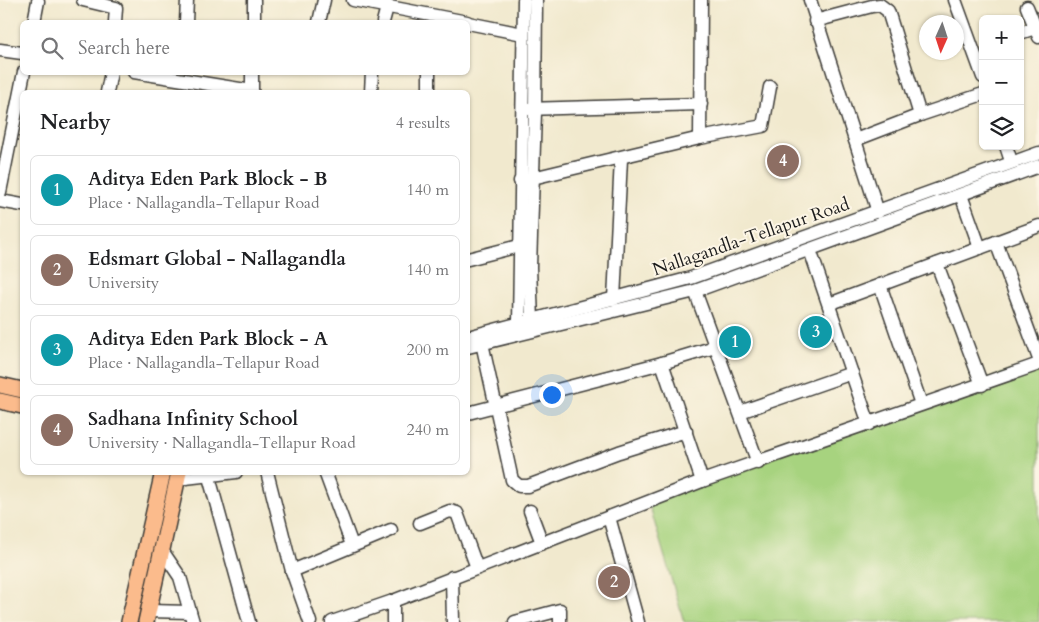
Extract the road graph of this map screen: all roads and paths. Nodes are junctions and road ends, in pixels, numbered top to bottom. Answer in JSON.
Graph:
{"nodes":[{"id":1,"x":83,"y":0,"type":"edge"},
{"id":2,"x":187,"y":0,"type":"edge"},
{"id":3,"x":254,"y":0,"type":"edge"},
{"id":4,"x":324,"y":0,"type":"edge"},
{"id":5,"x":353,"y":0,"type":"edge"},
{"id":6,"x":524,"y":0,"type":"edge"},
{"id":7,"x":536,"y":0,"type":"edge"},
{"id":8,"x":701,"y":0,"type":"edge"},
{"id":9,"x":810,"y":0,"type":"edge"},
{"id":10,"x":955,"y":0,"type":"edge"},
{"id":11,"x":38,"y":1,"type":"edge"},
{"id":12,"x":387,"y":7,"type":"junction"},
{"id":13,"x":1027,"y":7,"type":"dead end"},
{"id":14,"x":34,"y":20,"type":"edge"},
{"id":15,"x":115,"y":20,"type":"edge"},
{"id":16,"x":186,"y":20,"type":"edge"},
{"id":17,"x":254,"y":20,"type":"edge"},
{"id":18,"x":319,"y":20,"type":"edge"},
{"id":19,"x":384,"y":20,"type":"edge"},
{"id":20,"x":452,"y":20,"type":"edge"},
{"id":21,"x":815,"y":21,"type":"junction"},
{"id":22,"x":470,"y":24,"type":"edge"},
{"id":23,"x":1037,"y":32,"type":"edge"},
{"id":24,"x":1024,"y":33,"type":"edge"},
{"id":25,"x":523,"y":34,"type":"junction"},
{"id":26,"x":978,"y":48,"type":"edge"},
{"id":27,"x":0,"y":50,"type":"edge"},
{"id":28,"x":20,"y":53,"type":"edge"},
{"id":29,"x":23,"y":75,"type":"edge"},
{"id":30,"x":111,"y":75,"type":"edge"},
{"id":31,"x":148,"y":75,"type":"edge"},
{"id":32,"x":252,"y":75,"type":"edge"},
{"id":33,"x":372,"y":75,"type":"edge"},
{"id":34,"x":429,"y":75,"type":"edge"},
{"id":35,"x":182,"y":82,"type":"edge"},
{"id":36,"x":770,"y":87,"type":"dead end"},
{"id":37,"x":20,"y":90,"type":"edge"},
{"id":38,"x":108,"y":90,"type":"edge"},
{"id":39,"x":238,"y":90,"type":"edge"},
{"id":40,"x":252,"y":90,"type":"edge"},
{"id":41,"x":371,"y":90,"type":"edge"},
{"id":42,"x":429,"y":90,"type":"edge"},
{"id":43,"x":20,"y":92,"type":"edge"},
{"id":44,"x":979,"y":95,"type":"edge"},
{"id":45,"x":701,"y":104,"type":"junction"},
{"id":46,"x":528,"y":109,"type":"junction"},
{"id":47,"x":920,"y":115,"type":"junction"},
{"id":48,"x":700,"y":138,"type":"junction"},
{"id":49,"x":855,"y":140,"type":"junction"},
{"id":50,"x":1007,"y":150,"type":"edge"},
{"id":51,"x":1039,"y":152,"type":"edge"},
{"id":52,"x":622,"y":159,"type":"junction"},
{"id":53,"x":1011,"y":161,"type":"junction"},
{"id":54,"x":1039,"y":166,"type":"edge"},
{"id":55,"x":526,"y":180,"type":"junction"},
{"id":56,"x":0,"y":192,"type":"edge"},
{"id":57,"x":961,"y":194,"type":"junction"},
{"id":58,"x":0,"y":201,"type":"edge"},
{"id":59,"x":20,"y":205,"type":"edge"},
{"id":60,"x":878,"y":212,"type":"junction"},
{"id":61,"x":1039,"y":226,"type":"edge"},
{"id":62,"x":996,"y":242,"type":"junction"},
{"id":63,"x":519,"y":246,"type":"junction"},
{"id":64,"x":980,"y":248,"type":"junction"},
{"id":65,"x":810,"y":250,"type":"junction"},
{"id":66,"x":470,"y":258,"type":"edge"},
{"id":67,"x":937,"y":264,"type":"junction"},
{"id":68,"x":880,"y":285,"type":"junction"},
{"id":69,"x":695,"y":291,"type":"junction"},
{"id":70,"x":614,"y":299,"type":"junction"},
{"id":71,"x":829,"y":304,"type":"junction"},
{"id":72,"x":526,"y":322,"type":"junction"},
{"id":73,"x":470,"y":336,"type":"edge"},
{"id":74,"x":482,"y":343,"type":"junction"},
{"id":75,"x":470,"y":346,"type":"edge"},
{"id":76,"x":715,"y":347,"type":"junction"},
{"id":77,"x":1039,"y":359,"type":"edge"},
{"id":78,"x":662,"y":363,"type":"junction"},
{"id":79,"x":1039,"y":364,"type":"edge"},
{"id":80,"x":852,"y":373,"type":"junction"},
{"id":81,"x":0,"y":385,"type":"edge"},
{"id":82,"x":982,"y":385,"type":"junction"},
{"id":83,"x":20,"y":390,"type":"edge"},
{"id":84,"x":0,"y":402,"type":"edge"},
{"id":85,"x":921,"y":404,"type":"junction"},
{"id":86,"x":20,"y":406,"type":"edge"},
{"id":87,"x":495,"y":406,"type":"junction"},
{"id":88,"x":470,"y":412,"type":"edge"},
{"id":89,"x":740,"y":412,"type":"junction"},
{"id":90,"x":869,"y":424,"type":"junction"},
{"id":91,"x":686,"y":431,"type":"junction"},
{"id":92,"x":758,"y":463,"type":"junction"},
{"id":93,"x":162,"y":475,"type":"edge"},
{"id":94,"x":220,"y":475,"type":"edge"},
{"id":95,"x":268,"y":475,"type":"edge"},
{"id":96,"x":325,"y":475,"type":"edge"},
{"id":97,"x":178,"y":476,"type":"edge"},
{"id":98,"x":209,"y":477,"type":"junction"},
{"id":99,"x":702,"y":481,"type":"junction"},
{"id":100,"x":530,"y":511,"type":"dead end"},
{"id":101,"x":609,"y":517,"type":"junction"},
{"id":102,"x":420,"y":523,"type":"dead end"},
{"id":103,"x":391,"y":530,"type":"dead end"},
{"id":104,"x":542,"y":543,"type":"junction"},
{"id":105,"x":352,"y":545,"type":"junction"},
{"id":106,"x":163,"y":552,"type":"junction"},
{"id":107,"x":477,"y":568,"type":"junction"},
{"id":108,"x":292,"y":571,"type":"junction"},
{"id":109,"x":452,"y":577,"type":"junction"},
{"id":110,"x":393,"y":601,"type":"junction"},
{"id":111,"x":148,"y":617,"type":"edge"},
{"id":112,"x":191,"y":617,"type":"edge"},
{"id":113,"x":128,"y":622,"type":"edge"},
{"id":114,"x":249,"y":622,"type":"edge"},
{"id":115,"x":310,"y":622,"type":"edge"},
{"id":116,"x":332,"y":622,"type":"edge"},
{"id":117,"x":393,"y":622,"type":"edge"},
{"id":118,"x":453,"y":622,"type":"edge"},
{"id":119,"x":515,"y":622,"type":"edge"},
{"id":120,"x":560,"y":622,"type":"edge"},
{"id":121,"x":638,"y":622,"type":"edge"}],
"edges":[{"from":1,"to":15,"type":"street"},
{"from":2,"to":16,"type":"street"},
{"from":3,"to":17,"type":"street"},
{"from":4,"to":18,"type":"street"},
{"from":5,"to":12,"type":"street"},
{"from":6,"to":25,"type":"street"},
{"from":7,"to":46,"type":"street"},
{"from":8,"to":45,"type":"street"},
{"from":9,"to":21,"type":"street"},
{"from":10,"to":26,"type":"street"},
{"from":11,"to":14,"type":"street"},
{"from":12,"to":19,"type":"street"},
{"from":12,"to":20,"type":"street"},
{"from":13,"to":23,"type":"street"},
{"from":21,"to":47,"type":"street"},
{"from":21,"to":49,"type":"street"},
{"from":22,"to":25,"type":"street"},
{"from":23,"to":24,"type":"street"},
{"from":25,"to":46,"type":"street"},
{"from":27,"to":28,"type":"street"},
{"from":29,"to":37,"type":"street"},
{"from":30,"to":38,"type":"street"},
{"from":31,"to":35,"type":"street"},
{"from":32,"to":40,"type":"street"},
{"from":33,"to":41,"type":"street"},
{"from":34,"to":42,"type":"street"},
{"from":35,"to":39,"type":"street"},
{"from":36,"to":48,"type":"street"},
{"from":43,"to":56,"type":"street"},
{"from":44,"to":47,"type":"street"},
{"from":45,"to":46,"type":"street"},
{"from":45,"to":48,"type":"street"},
{"from":46,"to":55,"type":"street"},
{"from":47,"to":49,"type":"street"},
{"from":48,"to":52,"type":"street"},
{"from":49,"to":60,"type":"street"},
{"from":50,"to":53,"type":"street"},
{"from":51,"to":53,"type":"street","name":"Nallagandla-Tellapur Road"},
{"from":52,"to":55,"type":"street"},
{"from":52,"to":70,"type":"street"},
{"from":53,"to":60,"type":"street","name":"Nallagandla-Tellapur Road"},
{"from":54,"to":57,"type":"street","name":"Nallagandla-Tellapur Road"},
{"from":55,"to":63,"type":"street"},
{"from":55,"to":72,"type":"street"},
{"from":57,"to":64,"type":"street"},
{"from":57,"to":65,"type":"street","name":"Nallagandla-Tellapur Road"},
{"from":58,"to":59,"type":"street"},
{"from":60,"to":70,"type":"street","name":"Nallagandla-Tellapur Road"},
{"from":61,"to":62,"type":"street"},
{"from":62,"to":64,"type":"street"},
{"from":62,"to":77,"type":"street"},
{"from":63,"to":66,"type":"street"},
{"from":63,"to":72,"type":"street"},
{"from":64,"to":67,"type":"street"},
{"from":65,"to":69,"type":"street","name":"Nallagandla-Tellapur Road"},
{"from":65,"to":71,"type":"street"},
{"from":67,"to":68,"type":"street"},
{"from":67,"to":82,"type":"street"},
{"from":68,"to":71,"type":"street"},
{"from":68,"to":85,"type":"street"},
{"from":69,"to":74,"type":"street","name":"Nallagandla-Tellapur Road"},
{"from":69,"to":76,"type":"street"},
{"from":70,"to":72,"type":"street","name":"Nallagandla-Tellapur Road"},
{"from":71,"to":80,"type":"street"},
{"from":72,"to":73,"type":"street","name":"Nallagandla-Tellapur Road"},
{"from":74,"to":75,"type":"street","name":"Nallagandla-Tellapur Road"},
{"from":74,"to":87,"type":"street"},
{"from":76,"to":78,"type":"street"},
{"from":76,"to":89,"type":"street"},
{"from":78,"to":87,"type":"street"},
{"from":78,"to":91,"type":"street"},
{"from":79,"to":82,"type":"street"},
{"from":80,"to":89,"type":"street"},
{"from":80,"to":90,"type":"street"},
{"from":81,"to":83,"type":"main road"},
{"from":82,"to":85,"type":"street"},
{"from":84,"to":86,"type":"main road"},
{"from":85,"to":90,"type":"street"},
{"from":87,"to":88,"type":"street"},
{"from":87,"to":91,"type":"street"},
{"from":89,"to":92,"type":"street"},
{"from":90,"to":92,"type":"street"},
{"from":91,"to":99,"type":"street"},
{"from":92,"to":99,"type":"street"},
{"from":93,"to":113,"type":"main road"},
{"from":94,"to":98,"type":"street"},
{"from":95,"to":108,"type":"street"},
{"from":96,"to":105,"type":"street"},
{"from":97,"to":98,"type":"street"},
{"from":97,"to":106,"type":"main road"},
{"from":98,"to":114,"type":"street"},
{"from":99,"to":101,"type":"street"},
{"from":100,"to":104,"type":"street"},
{"from":101,"to":104,"type":"street"},
{"from":101,"to":121,"type":"street"},
{"from":102,"to":107,"type":"street"},
{"from":103,"to":105,"type":"street"},
{"from":104,"to":107,"type":"street"},
{"from":105,"to":108,"type":"street"},
{"from":106,"to":111,"type":"main road"},
{"from":106,"to":112,"type":"street"},
{"from":107,"to":109,"type":"street"},
{"from":108,"to":115,"type":"street"},
{"from":109,"to":110,"type":"street"},
{"from":109,"to":118,"type":"street"},
{"from":110,"to":116,"type":"street"},
{"from":110,"to":117,"type":"street"},
{"from":111,"to":112,"type":"street"},
{"from":119,"to":120,"type":"street"}]}
